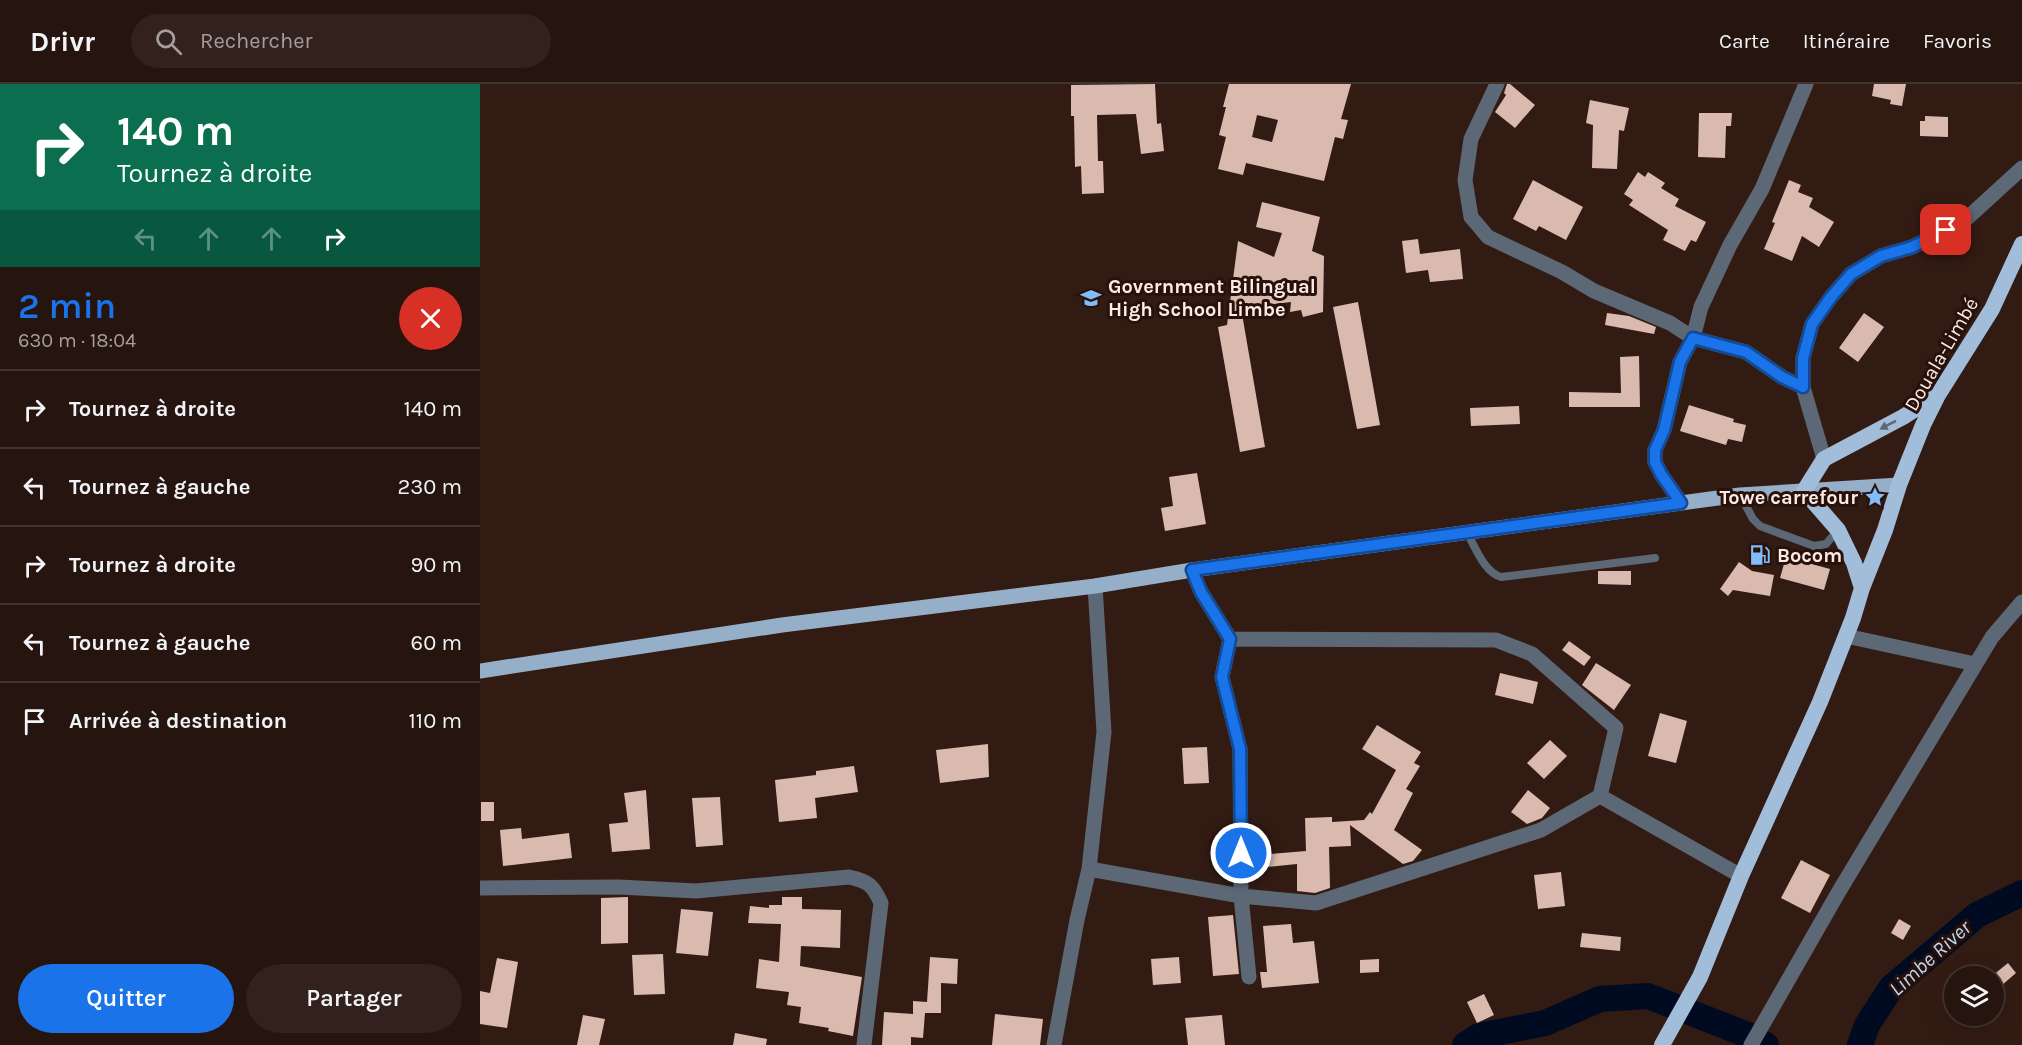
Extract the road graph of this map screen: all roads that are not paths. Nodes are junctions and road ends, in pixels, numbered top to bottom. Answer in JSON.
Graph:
{"nodes":[{"id":1,"x":1497,"y":84,"type":"edge"},
{"id":2,"x":1806,"y":84,"type":"edge"},
{"id":3,"x":2022,"y":168,"type":"edge"},
{"id":4,"x":2022,"y":244,"type":"edge"},
{"id":5,"x":1693,"y":338,"type":"junction"},
{"id":6,"x":1803,"y":387,"type":"junction"},
{"id":7,"x":1938,"y":395,"type":"junction"},
{"id":8,"x":1824,"y":459,"type":"junction"},
{"id":9,"x":1899,"y":485,"type":"junction"},
{"id":10,"x":1804,"y":491,"type":"junction"},
{"id":11,"x":1740,"y":495,"type":"junction"},
{"id":12,"x":1681,"y":503,"type":"junction"},
{"id":13,"x":1838,"y":531,"type":"junction"},
{"id":14,"x":1467,"y":533,"type":"junction"},
{"id":15,"x":1655,"y":558,"type":"dead end"},
{"id":16,"x":1192,"y":570,"type":"junction"},
{"id":17,"x":1095,"y":586,"type":"junction"},
{"id":18,"x":1862,"y":588,"type":"junction"},
{"id":19,"x":2022,"y":602,"type":"edge"},
{"id":20,"x":1846,"y":636,"type":"junction"},
{"id":21,"x":1230,"y":639,"type":"junction"},
{"id":22,"x":1975,"y":664,"type":"junction"},
{"id":23,"x":481,"y":668,"type":"edge"},
{"id":24,"x":1600,"y":796,"type":"junction"},
{"id":25,"x":1089,"y":869,"type":"junction"},
{"id":26,"x":1741,"y":876,"type":"junction"},
{"id":27,"x":480,"y":888,"type":"edge"},
{"id":28,"x":1241,"y":896,"type":"junction"},
{"id":29,"x":1249,"y":977,"type":"dead end"},
{"id":30,"x":1664,"y":1039,"type":"edge"},
{"id":31,"x":864,"y":1045,"type":"edge"},
{"id":32,"x":1054,"y":1045,"type":"edge"},
{"id":33,"x":1751,"y":1045,"type":"edge"}],
"edges":[{"from":1,"to":5,"type":"street"},
{"from":2,"to":5,"type":"street"},
{"from":3,"to":6,"type":"street"},
{"from":4,"to":7,"type":"highway","name":"Douala-Limbé"},
{"from":5,"to":6,"type":"street"},
{"from":5,"to":12,"type":"street"},
{"from":6,"to":8,"type":"street"},
{"from":7,"to":8,"type":"highway","one_way":true},
{"from":7,"to":9,"type":"highway","name":"Douala-Limbé"},
{"from":8,"to":10,"type":"highway"},
{"from":9,"to":10,"type":"main road"},
{"from":9,"to":18,"type":"highway","name":"Douala-Limbé"},
{"from":10,"to":11,"type":"main road"},
{"from":10,"to":13,"type":"highway"},
{"from":11,"to":12,"type":"main road"},
{"from":11,"to":13,"type":"lane"},
{"from":12,"to":14,"type":"main road"},
{"from":13,"to":18,"type":"highway"},
{"from":14,"to":15,"type":"lane"},
{"from":14,"to":16,"type":"main road"},
{"from":16,"to":17,"type":"main road"},
{"from":16,"to":21,"type":"street"},
{"from":17,"to":23,"type":"main road"},
{"from":17,"to":25,"type":"street"},
{"from":18,"to":20,"type":"highway","name":"Douala-Limbé"},
{"from":19,"to":22,"type":"street"},
{"from":20,"to":22,"type":"street"},
{"from":20,"to":26,"type":"highway","name":"Douala-Limbé"},
{"from":21,"to":24,"type":"street"},
{"from":21,"to":28,"type":"street"},
{"from":22,"to":33,"type":"street"},
{"from":24,"to":26,"type":"street"},
{"from":24,"to":28,"type":"street"},
{"from":25,"to":28,"type":"street"},
{"from":25,"to":32,"type":"street"},
{"from":26,"to":30,"type":"highway","name":"Douala-Limbé"},
{"from":27,"to":31,"type":"street"},
{"from":28,"to":29,"type":"street"}]}
